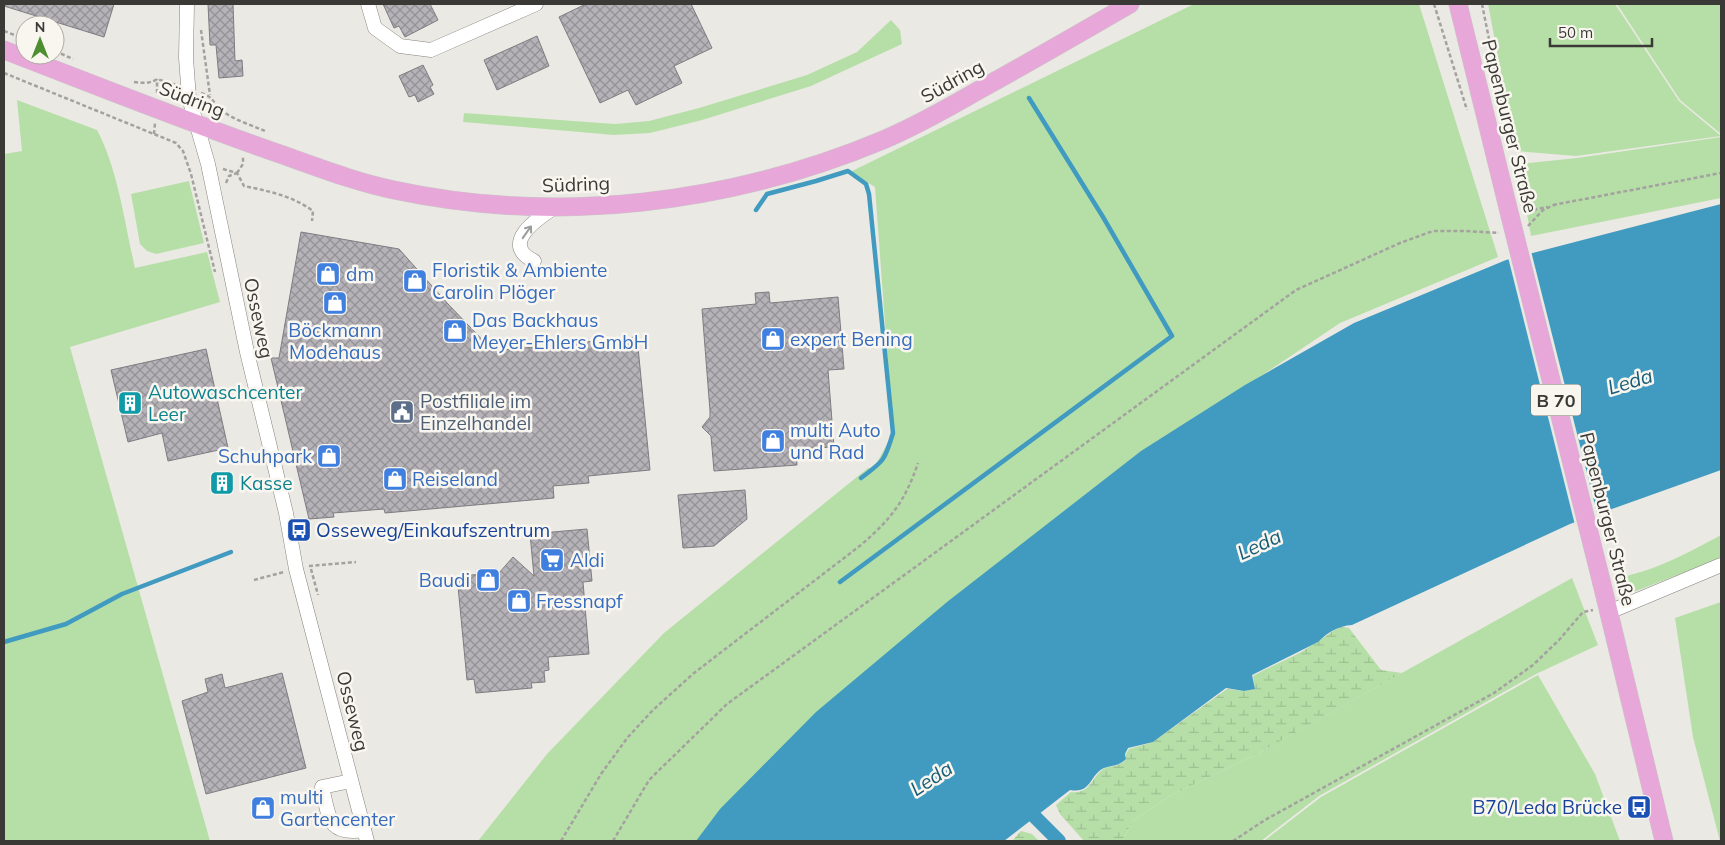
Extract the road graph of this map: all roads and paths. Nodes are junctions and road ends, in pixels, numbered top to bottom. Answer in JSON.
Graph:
{"nodes":[{"id":1,"x":188,"y":4,"type":"edge"},
{"id":2,"x":368,"y":4,"type":"edge"},
{"id":3,"x":536,"y":4,"type":"edge"},
{"id":4,"x":1130,"y":4,"type":"edge"},
{"id":5,"x":1434,"y":4,"type":"edge"},
{"id":6,"x":1458,"y":4,"type":"edge"},
{"id":7,"x":1482,"y":4,"type":"edge"},
{"id":8,"x":201,"y":23,"type":"dead end"},
{"id":9,"x":4,"y":50,"type":"edge"},
{"id":10,"x":65,"y":55,"type":"edge"},
{"id":11,"x":81,"y":62,"type":"dead end"},
{"id":12,"x":4,"y":73,"type":"edge"},
{"id":13,"x":127,"y":82,"type":"dead end"},
{"id":14,"x":188,"y":89,"type":"junction"},
{"id":15,"x":210,"y":96,"type":"junction"},
{"id":16,"x":1468,"y":114,"type":"dead end"},
{"id":17,"x":1502,"y":115,"type":"dead end"},
{"id":18,"x":196,"y":124,"type":"junction"},
{"id":19,"x":266,"y":132,"type":"dead end"},
{"id":20,"x":186,"y":158,"type":"dead end"},
{"id":21,"x":237,"y":173,"type":"dead end"},
{"id":22,"x":1721,"y":173,"type":"edge"},
{"id":23,"x":1554,"y":205,"type":"junction"},
{"id":24,"x":555,"y":207,"type":"junction"},
{"id":25,"x":1527,"y":211,"type":"dead end"},
{"id":26,"x":312,"y":220,"type":"dead end"},
{"id":27,"x":1512,"y":225,"type":"junction"},
{"id":28,"x":534,"y":261,"type":"dead end"},
{"id":29,"x":918,"y":462,"type":"dead end"},
{"id":30,"x":1721,"y":565,"type":"edge"},
{"id":31,"x":1602,"y":611,"type":"junction"},
{"id":32,"x":351,"y":781,"type":"junction"},
{"id":33,"x":366,"y":836,"type":"edge"},
{"id":34,"x":561,"y":841,"type":"edge"},
{"id":35,"x":613,"y":841,"type":"edge"},
{"id":36,"x":1233,"y":841,"type":"edge"},
{"id":37,"x":1664,"y":841,"type":"edge"}],
"edges":[{"from":1,"to":14,"type":"street","name":"Osseweg"},
{"from":2,"to":3,"type":"street"},
{"from":4,"to":24,"type":"main road","name":"Südring"},
{"from":5,"to":16,"type":"path"},
{"from":6,"to":27,"type":"main road","name":"Papenburger Straße","number":"B 70"},
{"from":7,"to":17,"type":"path"},
{"from":8,"to":15,"type":"path"},
{"from":9,"to":18,"type":"main road","name":"Südring"},
{"from":10,"to":11,"type":"path"},
{"from":12,"to":20,"type":"path"},
{"from":13,"to":14,"type":"path"},
{"from":14,"to":15,"type":"path"},
{"from":14,"to":18,"type":"street","name":"Osseweg"},
{"from":15,"to":19,"type":"path"},
{"from":18,"to":24,"type":"main road","name":"Südring"},
{"from":18,"to":32,"type":"street","name":"Osseweg"},
{"from":21,"to":26,"type":"path"},
{"from":22,"to":23,"type":"path"},
{"from":23,"to":25,"type":"path"},
{"from":23,"to":27,"type":"path"},
{"from":28,"to":24,"type":"street","one_way":true},
{"from":27,"to":31,"type":"main road","name":"Papenburger Straße","number":"B 70","bridge":true},
{"from":27,"to":35,"type":"path"},
{"from":29,"to":34,"type":"path"},
{"from":30,"to":31,"type":"street"},
{"from":31,"to":36,"type":"path"},
{"from":31,"to":37,"type":"main road","name":"Papenburger Straße","number":"B 70"},
{"from":32,"to":33,"type":"street","name":"Osseweg"},
{"from":32,"to":33,"type":"street"}]}
